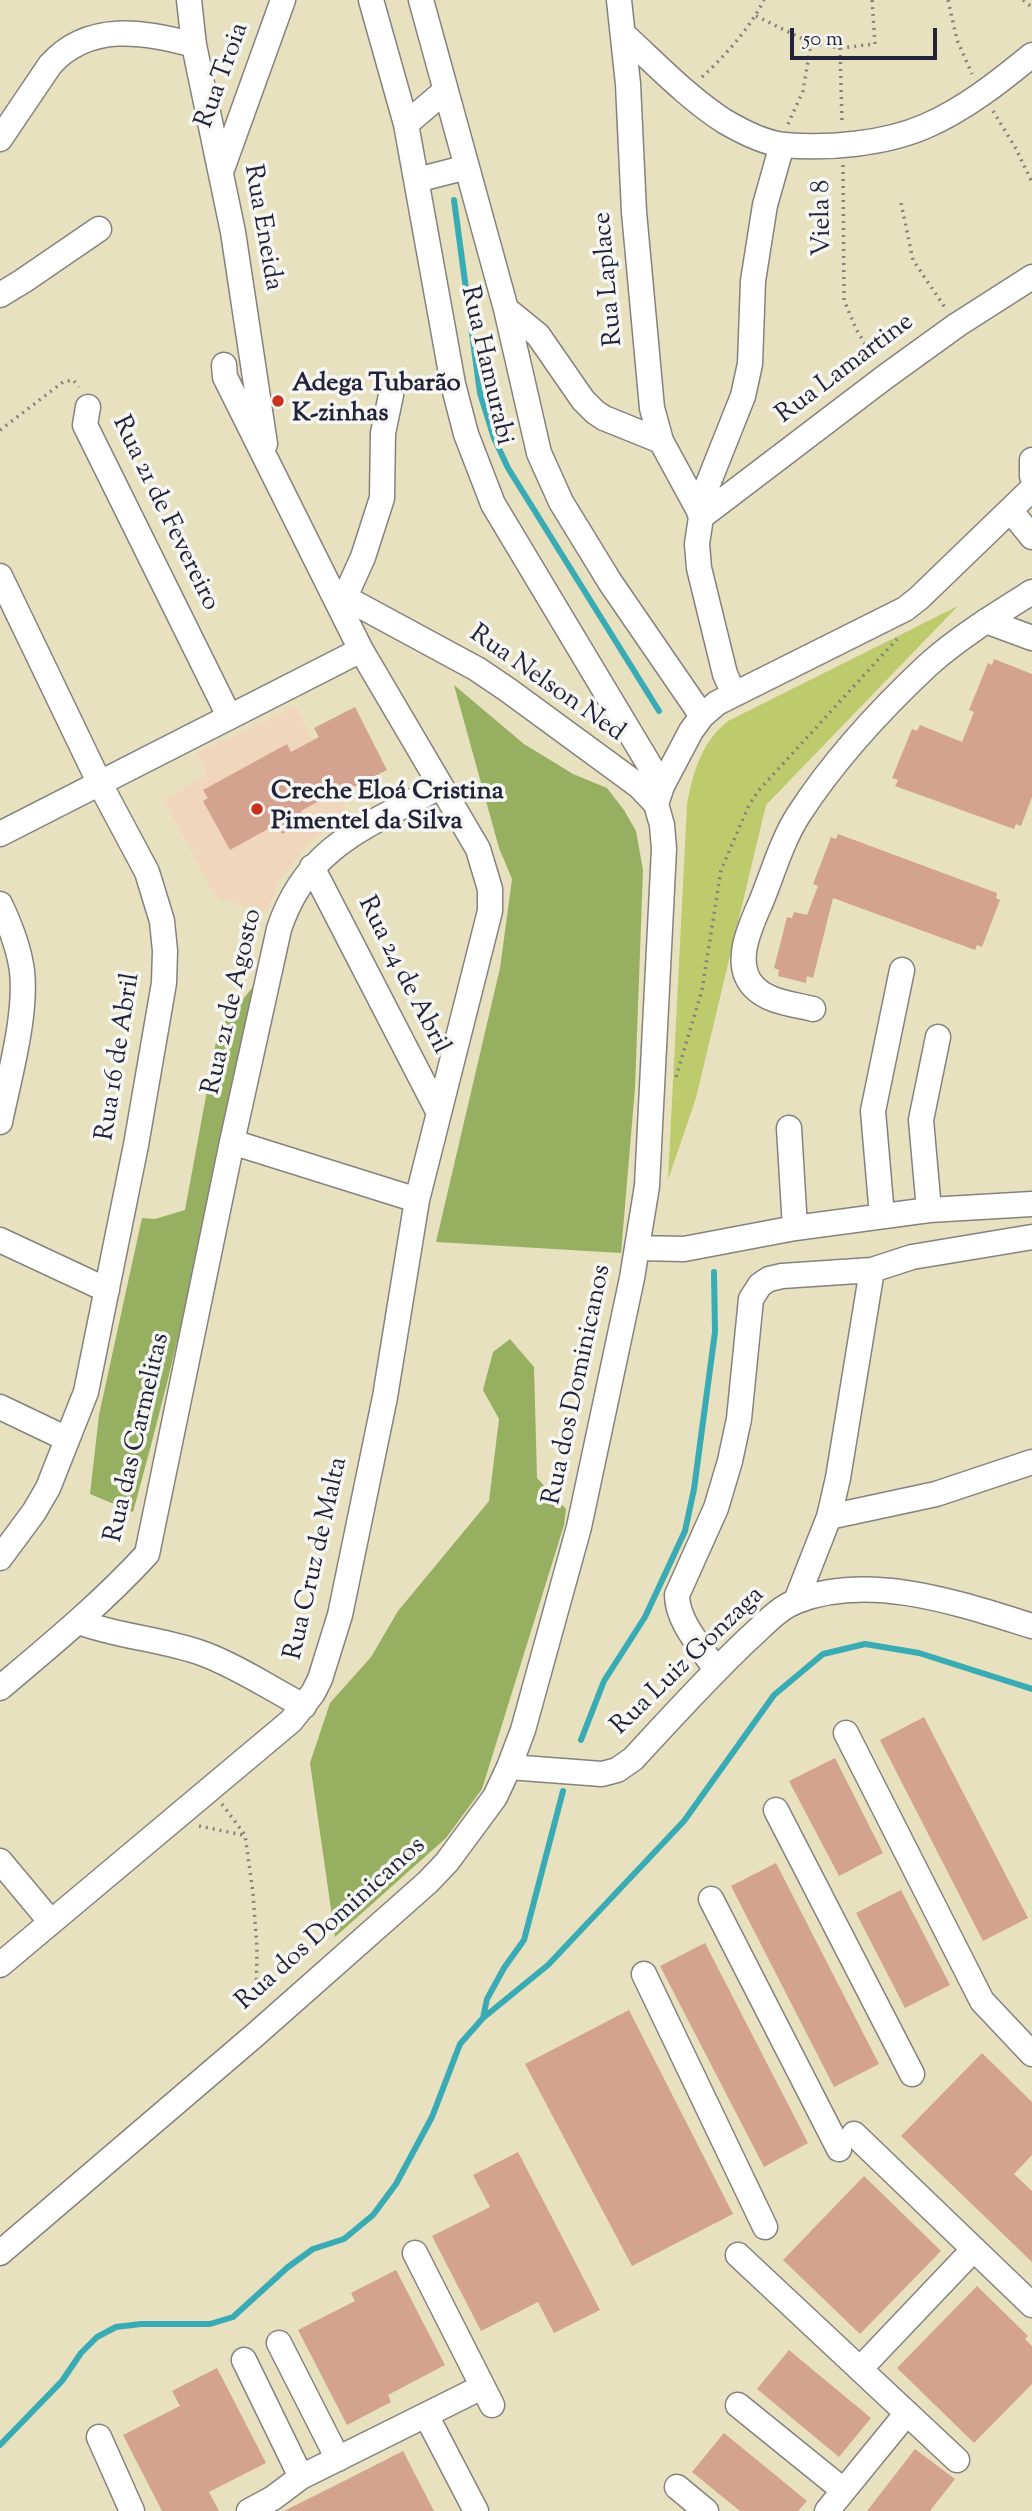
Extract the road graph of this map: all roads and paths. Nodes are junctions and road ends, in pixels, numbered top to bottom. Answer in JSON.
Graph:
{"nodes":[{"id":1,"x":189,"y":0,"type":"edge"},
{"id":2,"x":283,"y":0,"type":"edge"},
{"id":3,"x":371,"y":0,"type":"edge"},
{"id":4,"x":421,"y":0,"type":"edge"},
{"id":5,"x":619,"y":0,"type":"edge"},
{"id":6,"x":765,"y":0,"type":"edge"},
{"id":7,"x":872,"y":0,"type":"edge"},
{"id":8,"x":948,"y":0,"type":"edge"},
{"id":9,"x":1023,"y":0,"type":"edge"},
{"id":10,"x":1032,"y":7,"type":"edge"},
{"id":11,"x":756,"y":16,"type":"junction"},
{"id":12,"x":623,"y":34,"type":"junction"},
{"id":13,"x":811,"y":43,"type":"junction"},
{"id":14,"x":194,"y":45,"type":"junction"},
{"id":15,"x":840,"y":48,"type":"junction"},
{"id":16,"x":1032,"y":55,"type":"edge"},
{"id":17,"x":445,"y":91,"type":"junction"},
{"id":18,"x":685,"y":92,"type":"junction"},
{"id":19,"x":982,"y":94,"type":"junction"},
{"id":20,"x":406,"y":124,"type":"junction"},
{"id":21,"x":0,"y":139,"type":"edge"},
{"id":22,"x":782,"y":145,"type":"junction"},
{"id":23,"x":843,"y":145,"type":"junction"},
{"id":24,"x":467,"y":167,"type":"junction"},
{"id":25,"x":221,"y":172,"type":"junction"},
{"id":26,"x":417,"y":180,"type":"junction"},
{"id":27,"x":1032,"y":182,"type":"edge"},
{"id":28,"x":901,"y":203,"type":"dead end"},
{"id":29,"x":99,"y":229,"type":"dead end"},
{"id":30,"x":1032,"y":277,"type":"edge"},
{"id":31,"x":0,"y":295,"type":"edge"},
{"id":32,"x":506,"y":309,"type":"junction"},
{"id":33,"x":957,"y":325,"type":"junction"},
{"id":34,"x":224,"y":365,"type":"dead end"},
{"id":35,"x":885,"y":377,"type":"junction"},
{"id":36,"x":391,"y":395,"type":"dead end"},
{"id":37,"x":88,"y":407,"type":"joint"},
{"id":38,"x":0,"y":429,"type":"edge"},
{"id":39,"x":661,"y":441,"type":"junction"},
{"id":40,"x":1032,"y":460,"type":"edge"},
{"id":41,"x":270,"y":467,"type":"junction"},
{"id":42,"x":1032,"y":476,"type":"edge"},
{"id":43,"x":1032,"y":489,"type":"edge"},
{"id":44,"x":1010,"y":510,"type":"junction"},
{"id":45,"x":699,"y":513,"type":"junction"},
{"id":46,"x":1032,"y":537,"type":"edge"},
{"id":47,"x":0,"y":576,"type":"edge"},
{"id":48,"x":1032,"y":592,"type":"edge"},
{"id":49,"x":338,"y":594,"type":"junction"},
{"id":50,"x":986,"y":621,"type":"junction"},
{"id":51,"x":396,"y":624,"type":"junction"},
{"id":52,"x":1032,"y":638,"type":"edge"},
{"id":53,"x":361,"y":650,"type":"junction"},
{"id":54,"x":734,"y":694,"type":"junction"},
{"id":55,"x":229,"y":716,"type":"junction"},
{"id":56,"x":702,"y":716,"type":"junction"},
{"id":57,"x":100,"y":783,"type":"junction"},
{"id":58,"x":441,"y":786,"type":"junction"},
{"id":59,"x":659,"y":795,"type":"junction"},
{"id":60,"x":0,"y":834,"type":"edge"},
{"id":61,"x":312,"y":866,"type":"junction"},
{"id":62,"x":0,"y":904,"type":"edge"},
{"id":63,"x":902,"y":970,"type":"dead end"},
{"id":64,"x":813,"y":1009,"type":"dead end"},
{"id":65,"x":938,"y":1037,"type":"dead end"},
{"id":66,"x":439,"y":1113,"type":"junction"},
{"id":67,"x":0,"y":1122,"type":"edge"},
{"id":68,"x":789,"y":1128,"type":"dead end"},
{"id":69,"x":232,"y":1142,"type":"junction"},
{"id":70,"x":418,"y":1200,"type":"junction"},
{"id":71,"x":1032,"y":1204,"type":"edge"},
{"id":72,"x":929,"y":1210,"type":"junction"},
{"id":73,"x":882,"y":1216,"type":"junction"},
{"id":74,"x":795,"y":1228,"type":"junction"},
{"id":75,"x":1032,"y":1237,"type":"edge"},
{"id":76,"x":0,"y":1240,"type":"edge"},
{"id":77,"x":637,"y":1248,"type":"junction"},
{"id":78,"x":872,"y":1270,"type":"junction"},
{"id":79,"x":107,"y":1290,"type":"junction"},
{"id":80,"x":0,"y":1407,"type":"edge"},
{"id":81,"x":67,"y":1439,"type":"junction"},
{"id":82,"x":1032,"y":1462,"type":"edge"},
{"id":83,"x":829,"y":1517,"type":"junction"},
{"id":84,"x":0,"y":1558,"type":"edge"},
{"id":85,"x":796,"y":1601,"type":"junction"},
{"id":86,"x":79,"y":1622,"type":"junction"},
{"id":87,"x":1032,"y":1626,"type":"edge"},
{"id":88,"x":716,"y":1670,"type":"junction"},
{"id":89,"x":0,"y":1688,"type":"edge"},
{"id":90,"x":304,"y":1706,"type":"junction"},
{"id":91,"x":846,"y":1732,"type":"dead end"},
{"id":92,"x":509,"y":1767,"type":"junction"},
{"id":93,"x":209,"y":1789,"type":"junction"},
{"id":94,"x":776,"y":1810,"type":"dead end"},
{"id":95,"x":173,"y":1820,"type":"junction"},
{"id":96,"x":244,"y":1835,"type":"junction"},
{"id":97,"x":0,"y":1861,"type":"edge"},
{"id":98,"x":711,"y":1899,"type":"dead end"},
{"id":99,"x":51,"y":1922,"type":"junction"},
{"id":100,"x":0,"y":1965,"type":"edge"},
{"id":101,"x":644,"y":1974,"type":"dead end"},
{"id":102,"x":255,"y":2035,"type":"junction"},
{"id":103,"x":1032,"y":2054,"type":"edge"},
{"id":104,"x":912,"y":2074,"type":"dead end"},
{"id":105,"x":765,"y":2227,"type":"dead end"},
{"id":106,"x":974,"y":2249,"type":"junction"},
{"id":107,"x":0,"y":2253,"type":"edge"},
{"id":108,"x":415,"y":2253,"type":"dead end"},
{"id":109,"x":738,"y":2255,"type":"dead end"},
{"id":110,"x":1032,"y":2305,"type":"edge"},
{"id":111,"x":279,"y":2343,"type":"dead end"},
{"id":112,"x":244,"y":2360,"type":"dead end"},
{"id":113,"x":860,"y":2370,"type":"junction"},
{"id":114,"x":738,"y":2405,"type":"dead end"},
{"id":115,"x":906,"y":2413,"type":"junction"},
{"id":116,"x":426,"y":2415,"type":"junction"},
{"id":117,"x":99,"y":2437,"type":"dead end"},
{"id":118,"x":338,"y":2459,"type":"junction"},
{"id":119,"x":957,"y":2460,"type":"dead end"},
{"id":120,"x":301,"y":2477,"type":"junction"},
{"id":121,"x":677,"y":2487,"type":"dead end"},
{"id":122,"x":843,"y":2490,"type":"junction"},
{"id":123,"x":276,"y":2505,"type":"edge"},
{"id":124,"x":132,"y":2511,"type":"edge"},
{"id":125,"x":249,"y":2511,"type":"edge"},
{"id":126,"x":476,"y":2511,"type":"edge"},
{"id":127,"x":706,"y":2511,"type":"edge"},
{"id":128,"x":827,"y":2511,"type":"edge"}],
"edges":[{"from":1,"to":14,"type":"street","name":"Rua Eneida"},
{"from":2,"to":25,"type":"street","name":"Rua Troia"},
{"from":3,"to":20,"type":"street","name":"Rua Hamurabi"},
{"from":4,"to":17,"type":"street","name":"Rua Hamurabi"},
{"from":5,"to":12,"type":"street","name":"Rua Laplace"},
{"from":6,"to":11,"type":"path"},
{"from":7,"to":15,"type":"path"},
{"from":8,"to":19,"type":"path"},
{"from":9,"to":10,"type":"path"},
{"from":11,"to":13,"type":"path"},
{"from":11,"to":18,"type":"path"},
{"from":12,"to":18,"type":"street"},
{"from":12,"to":39,"type":"street","name":"Rua Laplace"},
{"from":13,"to":15,"type":"path"},
{"from":13,"to":22,"type":"path"},
{"from":14,"to":21,"type":"street"},
{"from":14,"to":25,"type":"street","name":"Rua Eneida"},
{"from":15,"to":23,"type":"path","name":"Viela 8"},
{"from":16,"to":19,"type":"street"},
{"from":17,"to":20,"type":"street"},
{"from":17,"to":24,"type":"street","name":"Rua Hamurabi"},
{"from":18,"to":22,"type":"street"},
{"from":19,"to":23,"type":"street"},
{"from":19,"to":27,"type":"path"},
{"from":20,"to":26,"type":"street","name":"Rua Hamurabi"},
{"from":22,"to":23,"type":"street"},
{"from":22,"to":45,"type":"street"},
{"from":23,"to":35,"type":"path","name":"Viela 8"},
{"from":24,"to":26,"type":"street"},
{"from":24,"to":32,"type":"street","name":"Rua Hamurabi"},
{"from":25,"to":41,"type":"street","name":"Rua Eneida"},
{"from":26,"to":59,"type":"street","name":"Rua Hamurabi"},
{"from":28,"to":33,"type":"path"},
{"from":29,"to":31,"type":"street"},
{"from":30,"to":33,"type":"street","name":"Rua Lamartine"},
{"from":32,"to":39,"type":"street"},
{"from":32,"to":56,"type":"street","name":"Rua Hamurabi"},
{"from":33,"to":35,"type":"street","name":"Rua Lamartine"},
{"from":34,"to":41,"type":"street"},
{"from":35,"to":45,"type":"street","name":"Rua Lamartine"},
{"from":36,"to":49,"type":"street"},
{"from":37,"to":38,"type":"path","name":"Rua 21 de Fevereiro"},
{"from":37,"to":55,"type":"street","name":"Rua 21 de Fevereiro"},
{"from":39,"to":45,"type":"street","name":"Rua Laplace"},
{"from":40,"to":42,"type":"street"},
{"from":41,"to":49,"type":"street"},
{"from":43,"to":44,"type":"street"},
{"from":44,"to":46,"type":"street"},
{"from":44,"to":54,"type":"street"},
{"from":45,"to":54,"type":"street"},
{"from":47,"to":57,"type":"street","name":"Rua 16 de Abril"},
{"from":48,"to":50,"type":"street"},
{"from":49,"to":51,"type":"street","name":"Rua Nelson Ned"},
{"from":49,"to":53,"type":"street"},
{"from":50,"to":52,"type":"street"},
{"from":50,"to":64,"type":"street"},
{"from":51,"to":53,"type":"street"},
{"from":51,"to":59,"type":"street","name":"Rua Nelson Ned"},
{"from":53,"to":55,"type":"street"},
{"from":53,"to":58,"type":"street","name":"Rua Cruz de Malta"},
{"from":54,"to":56,"type":"street"},
{"from":55,"to":57,"type":"street"},
{"from":56,"to":59,"type":"street"},
{"from":57,"to":60,"type":"street"},
{"from":57,"to":79,"type":"street","name":"Rua 16 de Abril"},
{"from":58,"to":61,"type":"street","name":"Rua 21 de Agosto"},
{"from":58,"to":66,"type":"street","name":"Rua Cruz de Malta"},
{"from":59,"to":77,"type":"street","name":"Rua dos Dominicanos"},
{"from":61,"to":66,"type":"street","name":"Rua 24 de Abril"},
{"from":61,"to":69,"type":"street","name":"Rua 21 de Agosto"},
{"from":62,"to":67,"type":"street"},
{"from":63,"to":73,"type":"street"},
{"from":65,"to":72,"type":"street"},
{"from":66,"to":70,"type":"street","name":"Rua Cruz de Malta"},
{"from":68,"to":74,"type":"street"},
{"from":69,"to":70,"type":"street"},
{"from":69,"to":86,"type":"street","name":"Rua das Carmelitas"},
{"from":70,"to":90,"type":"street","name":"Rua Cruz de Malta"},
{"from":71,"to":72,"type":"street"},
{"from":72,"to":73,"type":"street"},
{"from":73,"to":74,"type":"street"},
{"from":74,"to":77,"type":"street"},
{"from":75,"to":78,"type":"street"},
{"from":76,"to":79,"type":"street"},
{"from":77,"to":92,"type":"street","name":"Rua dos Dominicanos"},
{"from":78,"to":83,"type":"street"},
{"from":78,"to":88,"type":"street"},
{"from":79,"to":81,"type":"street","name":"Rua 16 de Abril"},
{"from":80,"to":81,"type":"street"},
{"from":81,"to":84,"type":"street","name":"Rua 16 de Abril"},
{"from":82,"to":83,"type":"street"},
{"from":83,"to":85,"type":"street"},
{"from":85,"to":87,"type":"street","name":"Rua Luiz Gonzaga"},
{"from":85,"to":88,"type":"street","name":"Rua Luiz Gonzaga"},
{"from":86,"to":89,"type":"street","name":"Rua das Carmelitas"},
{"from":86,"to":90,"type":"street"},
{"from":88,"to":92,"type":"street","name":"Rua Luiz Gonzaga"},
{"from":90,"to":93,"type":"street","name":"Rua Cruz de Malta"},
{"from":91,"to":103,"type":"street"},
{"from":92,"to":102,"type":"street","name":"Rua dos Dominicanos"},
{"from":93,"to":95,"type":"street","name":"Rua Cruz de Malta"},
{"from":93,"to":96,"type":"path"},
{"from":94,"to":104,"type":"street"},
{"from":95,"to":96,"type":"path"},
{"from":95,"to":99,"type":"street","name":"Rua Cruz de Malta"},
{"from":96,"to":102,"type":"path"},
{"from":97,"to":99,"type":"street"},
{"from":98,"to":106,"type":"street"},
{"from":99,"to":100,"type":"street","name":"Rua Cruz de Malta"},
{"from":101,"to":105,"type":"street"},
{"from":102,"to":107,"type":"street","name":"Rua dos Dominicanos"},
{"from":106,"to":110,"type":"street"},
{"from":106,"to":113,"type":"street"},
{"from":108,"to":116,"type":"street"},
{"from":109,"to":113,"type":"street"},
{"from":111,"to":118,"type":"street"},
{"from":112,"to":120,"type":"street"},
{"from":113,"to":115,"type":"street"},
{"from":114,"to":122,"type":"street"},
{"from":115,"to":119,"type":"street"},
{"from":115,"to":122,"type":"street"},
{"from":116,"to":118,"type":"street"},
{"from":116,"to":126,"type":"street"},
{"from":117,"to":124,"type":"street"},
{"from":118,"to":120,"type":"street"},
{"from":120,"to":123,"type":"street"},
{"from":121,"to":127,"type":"street"},
{"from":122,"to":128,"type":"street"},
{"from":123,"to":125,"type":"street"}]}
